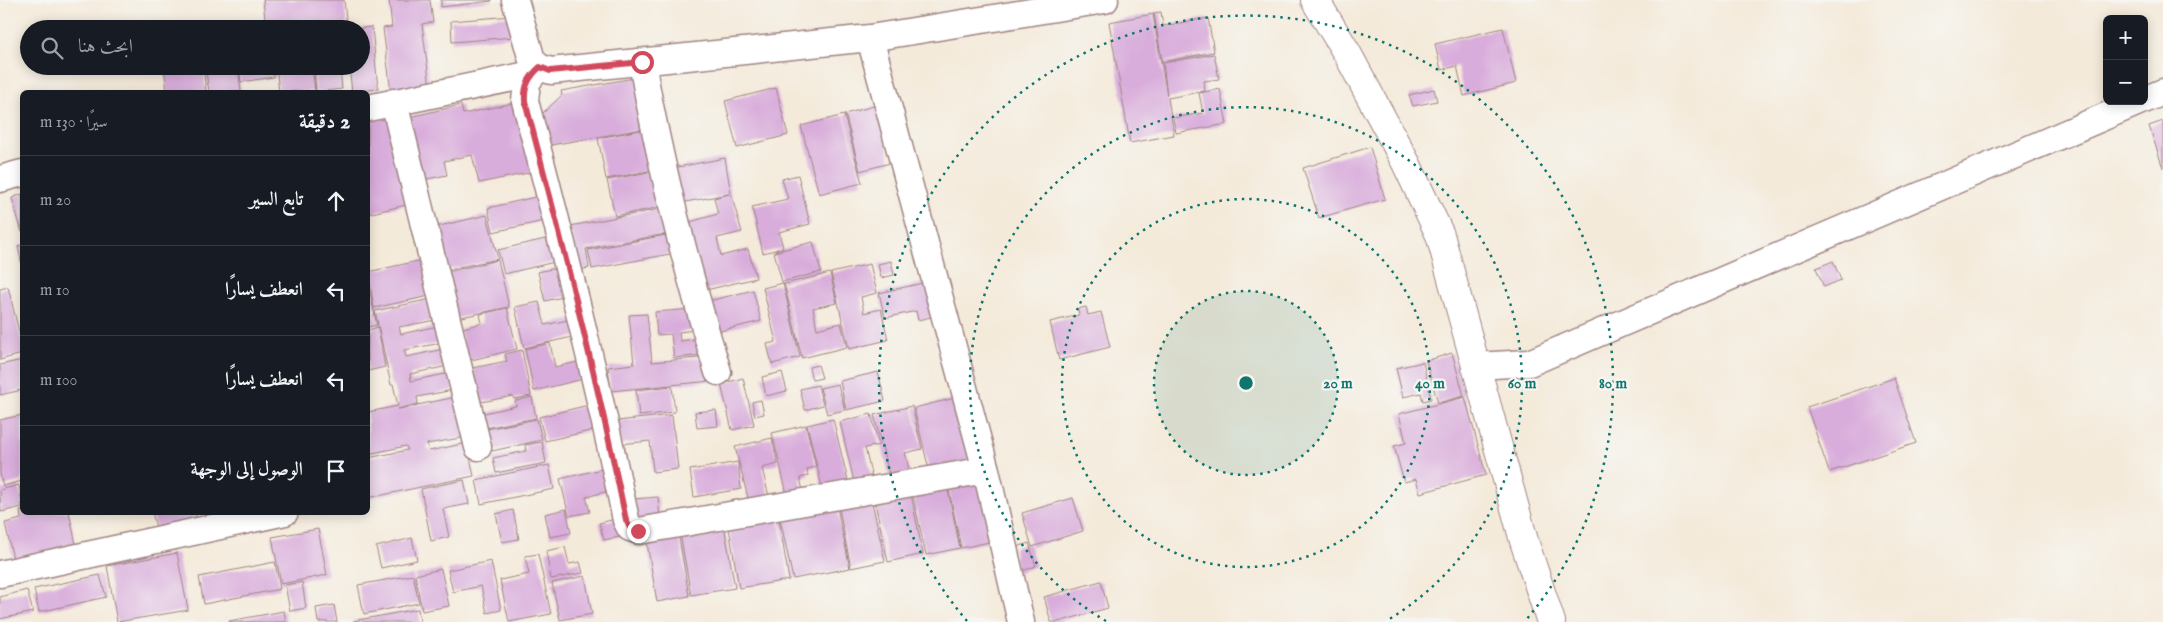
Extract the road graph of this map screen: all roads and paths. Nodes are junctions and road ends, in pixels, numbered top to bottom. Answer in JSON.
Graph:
{"nodes":[{"id":1,"x":515,"y":0,"type":"edge"},
{"id":2,"x":1105,"y":0,"type":"edge"},
{"id":3,"x":1315,"y":0,"type":"edge"},
{"id":4,"x":870,"y":38,"type":"junction"},
{"id":5,"x":642,"y":62,"type":"junction"},
{"id":6,"x":536,"y":71,"type":"junction"},
{"id":7,"x":2163,"y":92,"type":"edge"},
{"id":8,"x":2148,"y":99,"type":"edge"},
{"id":9,"x":394,"y":102,"type":"junction"},
{"id":10,"x":2134,"y":105,"type":"edge"},
{"id":11,"x":370,"y":108,"type":"edge"},
{"id":12,"x":20,"y":174,"type":"edge"},
{"id":13,"x":0,"y":179,"type":"edge"},
{"id":14,"x":1475,"y":366,"type":"junction"},
{"id":15,"x":718,"y":372,"type":"dead end"},
{"id":16,"x":478,"y":447,"type":"dead end"},
{"id":17,"x":986,"y":470,"type":"junction"},
{"id":18,"x":271,"y":515,"type":"edge"},
{"id":19,"x":0,"y":574,"type":"edge"},
{"id":20,"x":1021,"y":622,"type":"edge"},
{"id":21,"x":1551,"y":622,"type":"edge"}],
"edges":[{"from":1,"to":6,"type":"street"},
{"from":2,"to":4,"type":"street"},
{"from":3,"to":14,"type":"main road"},
{"from":4,"to":5,"type":"street"},
{"from":4,"to":17,"type":"street"},
{"from":5,"to":6,"type":"street"},
{"from":5,"to":15,"type":"street"},
{"from":6,"to":9,"type":"street"},
{"from":6,"to":17,"type":"street"},
{"from":7,"to":8,"type":"street"},
{"from":9,"to":11,"type":"street"},
{"from":9,"to":16,"type":"street"},
{"from":10,"to":14,"type":"street"},
{"from":12,"to":13,"type":"street"},
{"from":14,"to":21,"type":"main road"},
{"from":17,"to":20,"type":"street"},
{"from":18,"to":19,"type":"street"}]}
